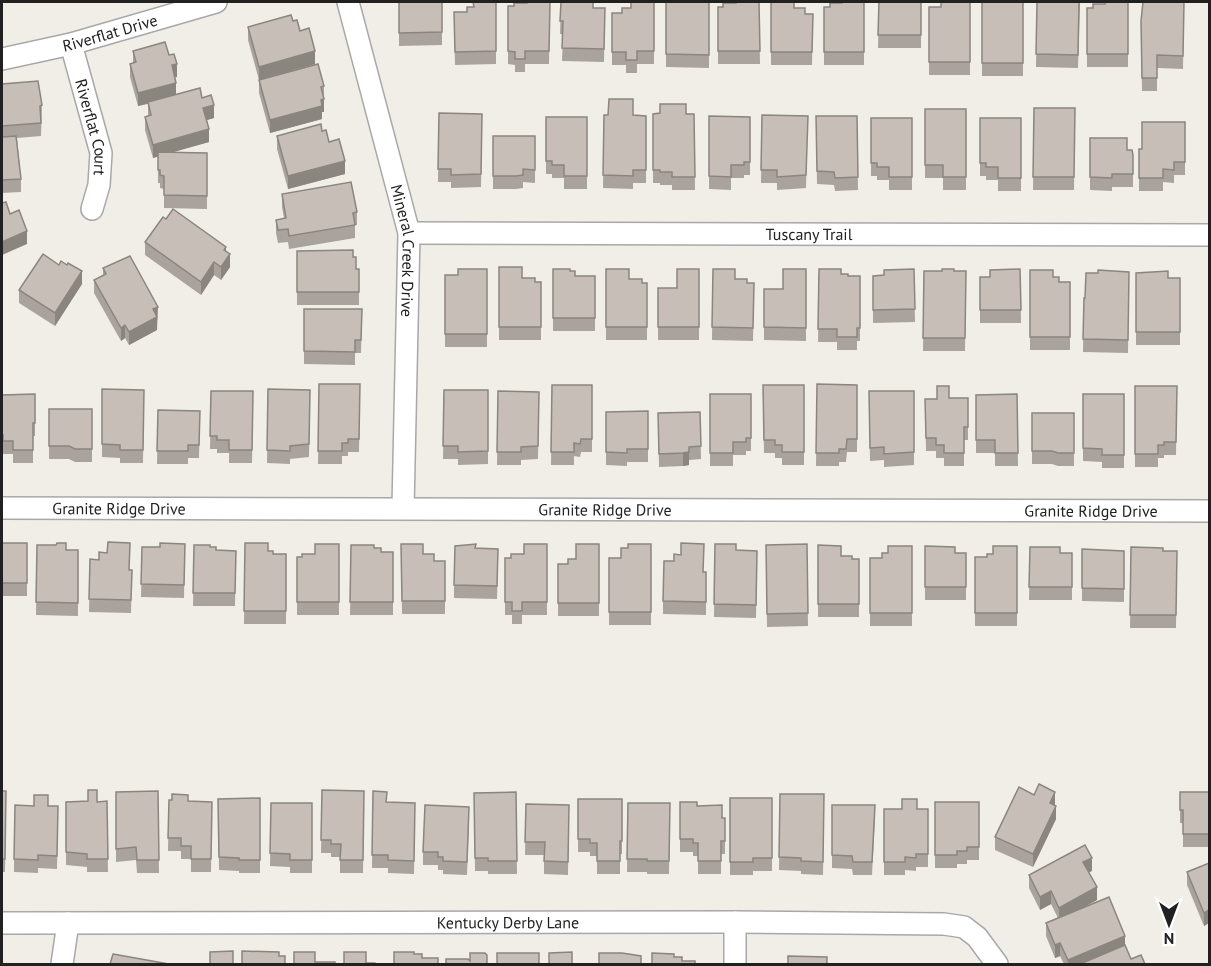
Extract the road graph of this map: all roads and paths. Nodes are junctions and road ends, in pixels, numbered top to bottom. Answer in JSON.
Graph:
{"nodes":[{"id":1,"x":216,"y":2,"type":"edge"},
{"id":2,"x":348,"y":2,"type":"edge"},
{"id":3,"x":71,"y":44,"type":"junction"},
{"id":4,"x":2,"y":59,"type":"edge"},
{"id":5,"x":92,"y":208,"type":"dead end"},
{"id":6,"x":409,"y":233,"type":"junction"},
{"id":7,"x":1209,"y":235,"type":"edge"},
{"id":8,"x":2,"y":508,"type":"edge"},
{"id":9,"x":403,"y":508,"type":"junction"},
{"id":10,"x":1209,"y":511,"type":"edge"},
{"id":11,"x":735,"y":922,"type":"junction"},
{"id":12,"x":2,"y":923,"type":"edge"},
{"id":13,"x":68,"y":923,"type":"junction"},
{"id":14,"x":62,"y":964,"type":"edge"},
{"id":15,"x":735,"y":964,"type":"edge"},
{"id":16,"x":998,"y":964,"type":"edge"}],
"edges":[{"from":1,"to":3,"type":"street","name":"Riverflat Drive"},
{"from":2,"to":6,"type":"street","name":"Mineral Creek Drive"},
{"from":3,"to":4,"type":"street","name":"Riverflat Drive"},
{"from":3,"to":5,"type":"street","name":"Riverflat Court"},
{"from":6,"to":7,"type":"street","name":"Tuscany Trail"},
{"from":6,"to":9,"type":"street","name":"Mineral Creek Drive"},
{"from":8,"to":9,"type":"street","name":"Granite Ridge Drive"},
{"from":9,"to":10,"type":"street","name":"Granite Ridge Drive"},
{"from":11,"to":13,"type":"street","name":"Kentucky Derby Lane"},
{"from":11,"to":15,"type":"street"},
{"from":11,"to":16,"type":"street","name":"Kentucky Derby Lane"},
{"from":12,"to":13,"type":"street","name":"Kentucky Derby Lane"},
{"from":13,"to":14,"type":"street"}]}
